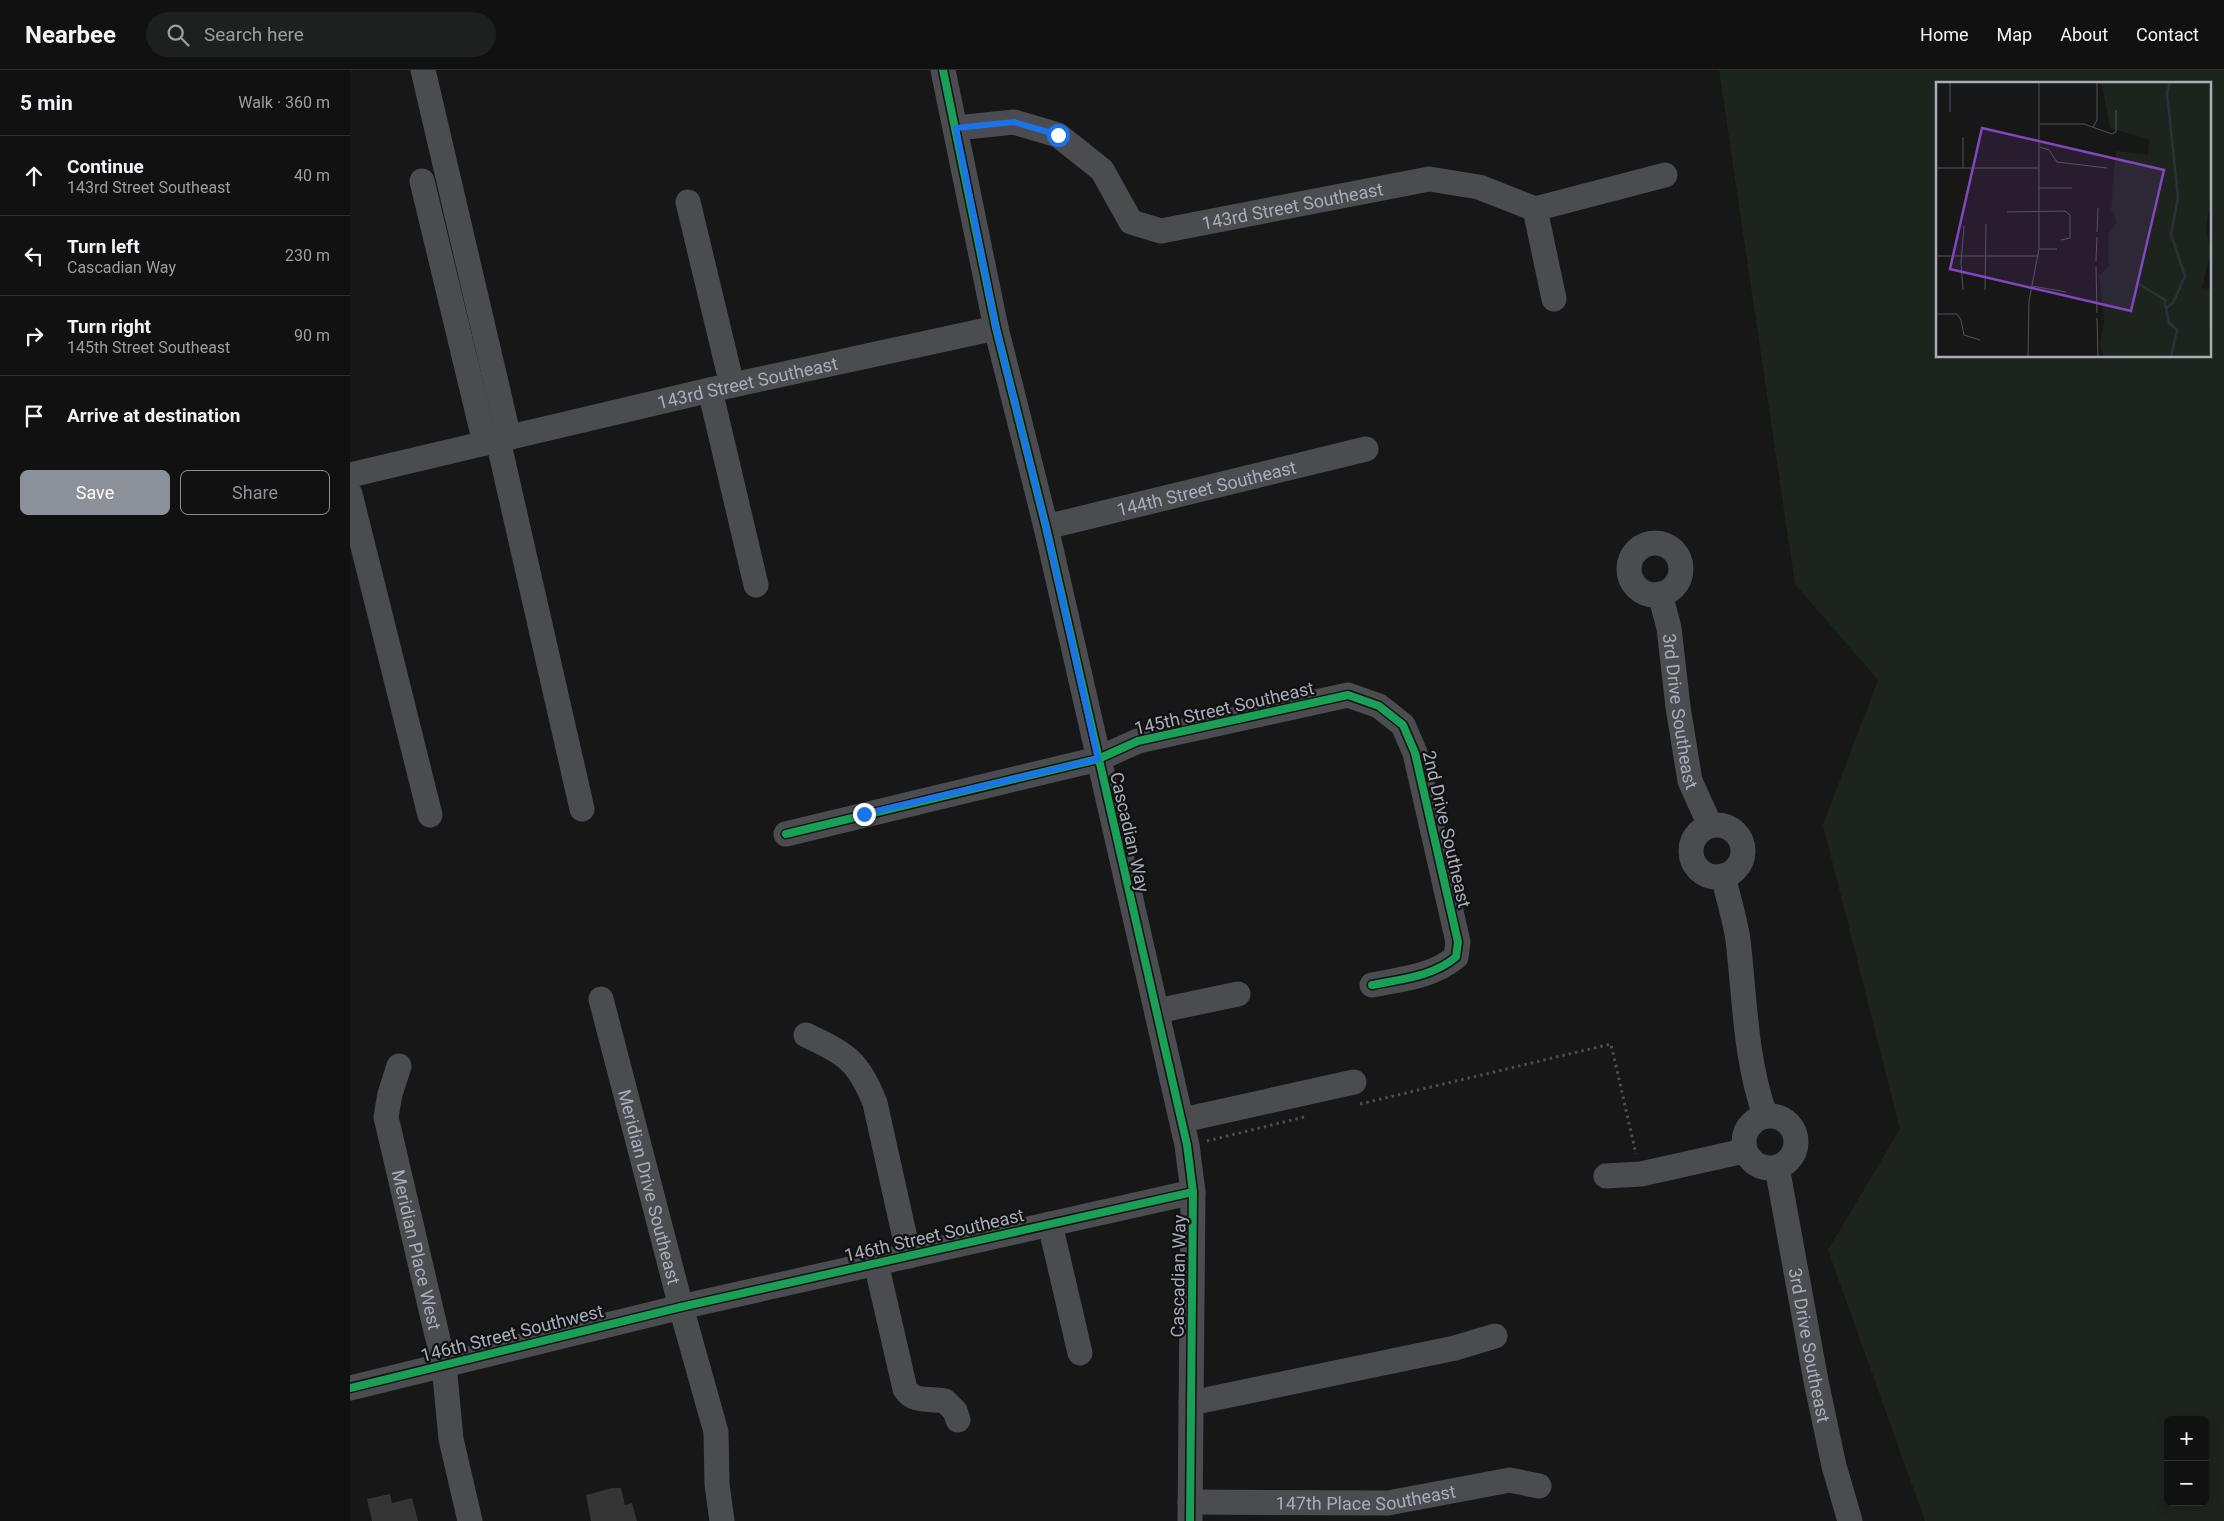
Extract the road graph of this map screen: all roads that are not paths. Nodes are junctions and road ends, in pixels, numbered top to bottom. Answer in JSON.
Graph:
{"nodes":[{"id":1,"x":423,"y":70,"type":"edge"},
{"id":2,"x":943,"y":70,"type":"edge"},
{"id":3,"x":956,"y":128,"type":"junction"},
{"id":4,"x":1665,"y":175,"type":"dead end"},
{"id":5,"x":422,"y":181,"type":"dead end"},
{"id":6,"x":688,"y":202,"type":"dead end"},
{"id":7,"x":1535,"y":209,"type":"junction"},
{"id":8,"x":1554,"y":299,"type":"dead end"},
{"id":9,"x":996,"y":328,"type":"junction"},
{"id":10,"x":721,"y":387,"type":"junction"},
{"id":11,"x":497,"y":440,"type":"junction"},
{"id":12,"x":1366,"y":449,"type":"dead end"},
{"id":13,"x":350,"y":475,"type":"edge"},
{"id":14,"x":350,"y":494,"type":"edge"},
{"id":15,"x":1046,"y":527,"type":"junction"},
{"id":16,"x":756,"y":585,"type":"dead end"},
{"id":17,"x":1660,"y":594,"type":"dead end"},
{"id":18,"x":1379,"y":706,"type":"joint"},
{"id":19,"x":1098,"y":759,"type":"junction"},
{"id":20,"x":582,"y":809,"type":"dead end"},
{"id":21,"x":430,"y":815,"type":"dead end"},
{"id":22,"x":1710,"y":825,"type":"junction"},
{"id":23,"x":786,"y":834,"type":"dead end"},
{"id":24,"x":1723,"y":876,"type":"junction"},
{"id":25,"x":1372,"y":985,"type":"dead end"},
{"id":26,"x":1238,"y":994,"type":"dead end"},
{"id":27,"x":601,"y":999,"type":"dead end"},
{"id":28,"x":1157,"y":1011,"type":"junction"},
{"id":29,"x":806,"y":1035,"type":"dead end"},
{"id":30,"x":398,"y":1066,"type":"dead end"},
{"id":31,"x":1352,"y":1094,"type":"road end"},
{"id":32,"x":1765,"y":1116,"type":"junction"},
{"id":33,"x":1182,"y":1120,"type":"junction"},
{"id":34,"x":1744,"y":1151,"type":"junction"},
{"id":35,"x":1777,"y":1167,"type":"junction"},
{"id":36,"x":1606,"y":1176,"type":"dead end"},
{"id":37,"x":1193,"y":1192,"type":"junction"},
{"id":38,"x":1050,"y":1224,"type":"junction"},
{"id":39,"x":909,"y":1256,"type":"junction"},
{"id":40,"x":876,"y":1263,"type":"junction"},
{"id":41,"x":681,"y":1307,"type":"junction"},
{"id":42,"x":1495,"y":1336,"type":"dead end"},
{"id":43,"x":1080,"y":1353,"type":"dead end"},
{"id":44,"x":444,"y":1365,"type":"junction"},
{"id":45,"x":350,"y":1388,"type":"edge"},
{"id":46,"x":1191,"y":1403,"type":"junction"},
{"id":47,"x":958,"y":1420,"type":"dead end"},
{"id":48,"x":1539,"y":1486,"type":"dead end"},
{"id":49,"x":1190,"y":1511,"type":"edge"},
{"id":50,"x":470,"y":1521,"type":"edge"},
{"id":51,"x":722,"y":1521,"type":"edge"},
{"id":52,"x":1850,"y":1521,"type":"edge"}],
"edges":[{"from":1,"to":11,"type":"street"},
{"from":2,"to":3,"type":"street","name":"Cascadian Way"},
{"from":3,"to":7,"type":"street","name":"143rd Street Southeast"},
{"from":3,"to":9,"type":"street","name":"Cascadian Way"},
{"from":4,"to":7,"type":"street"},
{"from":5,"to":11,"type":"street"},
{"from":6,"to":10,"type":"street"},
{"from":7,"to":8,"type":"street"},
{"from":9,"to":10,"type":"street","name":"143rd Street Southeast"},
{"from":9,"to":15,"type":"street","name":"Cascadian Way"},
{"from":10,"to":11,"type":"street","name":"143rd Street Southeast"},
{"from":10,"to":16,"type":"street"},
{"from":11,"to":13,"type":"street","name":"143rd Street Southeast"},
{"from":11,"to":20,"type":"street"},
{"from":12,"to":15,"type":"street","name":"144th Street Southeast"},
{"from":14,"to":21,"type":"street"},
{"from":15,"to":19,"type":"street","name":"Cascadian Way"},
{"from":17,"to":22,"type":"street","name":"3rd Drive Southeast"},
{"from":18,"to":19,"type":"street","name":"145th Street Southeast"},
{"from":18,"to":25,"type":"street","name":"2nd Drive Southeast"},
{"from":19,"to":23,"type":"street","name":"145th Street Southeast"},
{"from":19,"to":28,"type":"street","name":"Cascadian Way"},
{"from":22,"to":24,"type":"street"},
{"from":22,"to":24,"type":"street"},
{"from":24,"to":32,"type":"street"},
{"from":26,"to":28,"type":"street"},
{"from":27,"to":41,"type":"street","name":"Meridian Drive Southeast"},
{"from":28,"to":33,"type":"street","name":"Cascadian Way"},
{"from":29,"to":39,"type":"street"},
{"from":30,"to":44,"type":"street","name":"Meridian Place West"},
{"from":31,"to":33,"type":"street"},
{"from":32,"to":34,"type":"street"},
{"from":32,"to":35,"type":"street"},
{"from":33,"to":37,"type":"street","name":"Cascadian Way"},
{"from":34,"to":35,"type":"street"},
{"from":34,"to":36,"type":"street"},
{"from":35,"to":52,"type":"street","name":"3rd Drive Southeast"},
{"from":37,"to":38,"type":"street","name":"146th Street Southeast"},
{"from":37,"to":46,"type":"street","name":"Cascadian Way"},
{"from":38,"to":39,"type":"street","name":"146th Street Southeast"},
{"from":38,"to":43,"type":"street"},
{"from":39,"to":40,"type":"street","name":"146th Street Southeast"},
{"from":40,"to":41,"type":"street","name":"146th Street Southeast"},
{"from":40,"to":47,"type":"street"},
{"from":41,"to":44,"type":"street","name":"146th Street Southwest"},
{"from":41,"to":51,"type":"street","name":"Meridian Drive Southeast"},
{"from":42,"to":46,"type":"street"},
{"from":44,"to":45,"type":"street","name":"146th Street Southwest"},
{"from":44,"to":50,"type":"street","name":"Meridian Place West"},
{"from":46,"to":49,"type":"street","name":"Cascadian Way"},
{"from":48,"to":49,"type":"street","name":"147th Place Southeast"}]}
